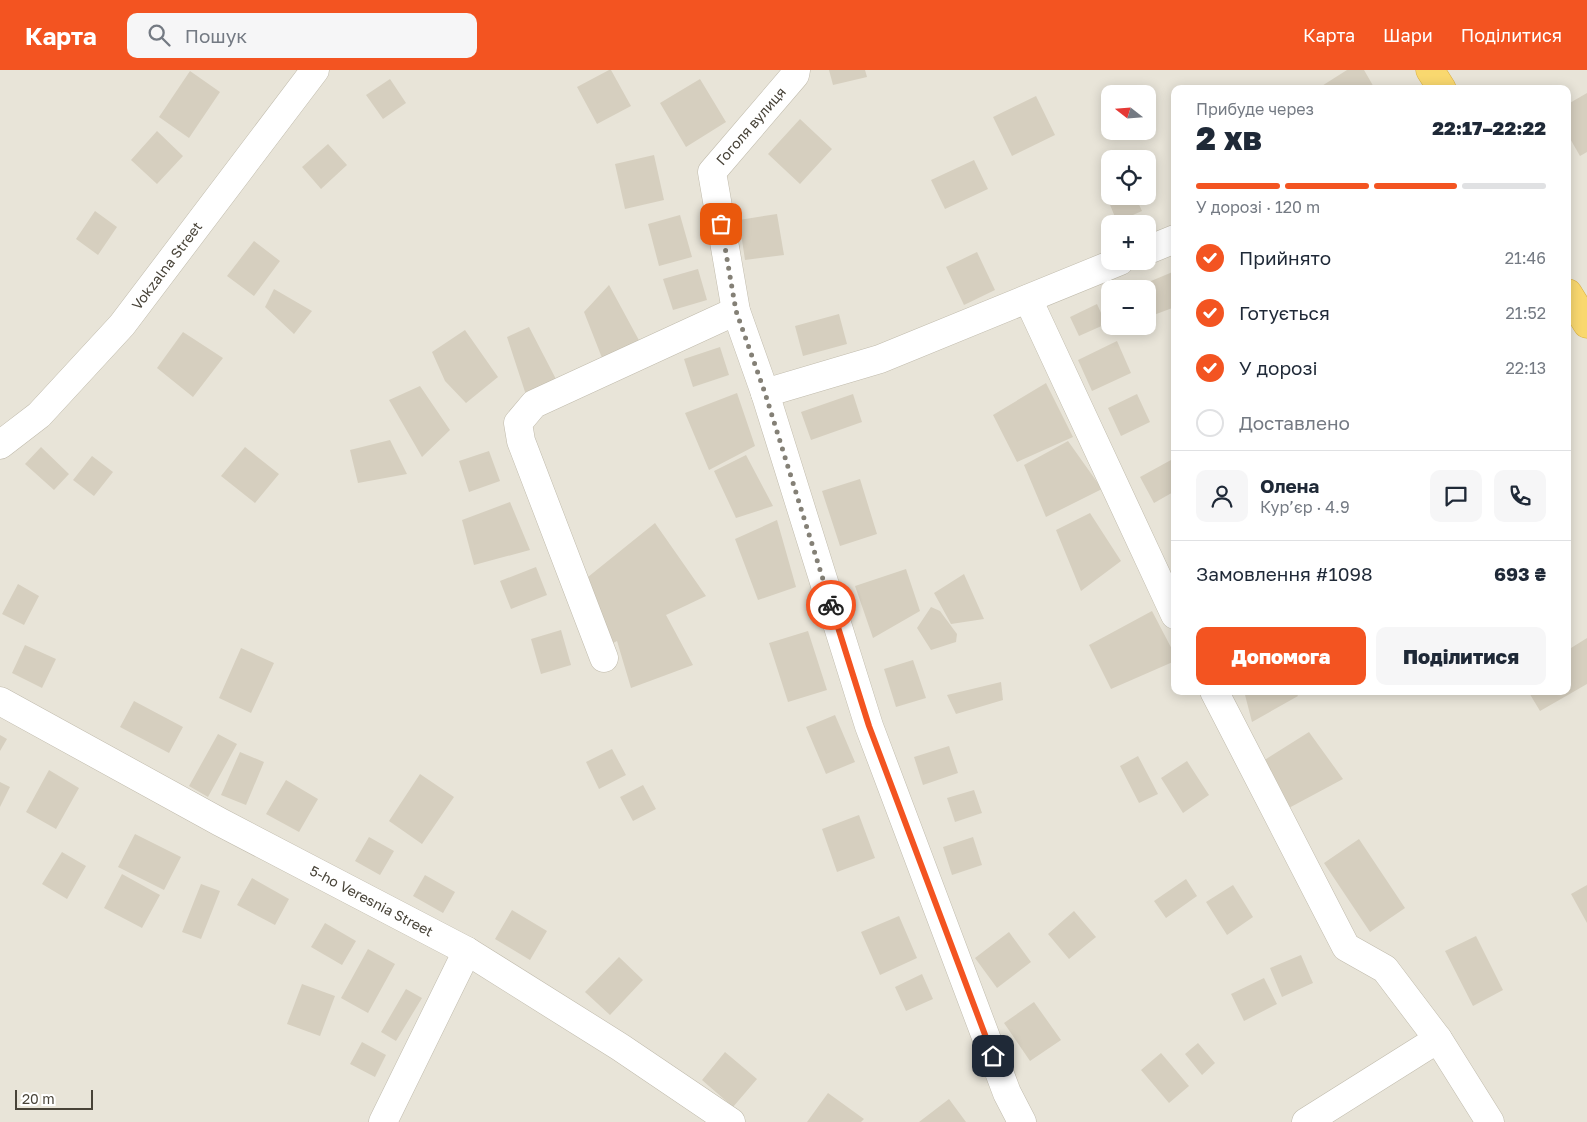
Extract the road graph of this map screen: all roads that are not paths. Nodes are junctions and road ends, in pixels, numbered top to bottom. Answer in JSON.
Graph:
{"nodes":[{"id":1,"x":315,"y":70,"type":"edge"},
{"id":2,"x":796,"y":70,"type":"edge"},
{"id":3,"x":1430,"y":70,"type":"edge"},
{"id":4,"x":1439,"y":85,"type":"edge"},
{"id":5,"x":1171,"y":241,"type":"edge"},
{"id":6,"x":1156,"y":247,"type":"edge"},
{"id":7,"x":1101,"y":269,"type":"edge"},
{"id":8,"x":1571,"y":298,"type":"edge"},
{"id":9,"x":1028,"y":299,"type":"junction"},
{"id":10,"x":736,"y":311,"type":"junction"},
{"id":11,"x":1587,"y":324,"type":"edge"},
{"id":12,"x":765,"y":393,"type":"junction"},
{"id":13,"x":0,"y":445,"type":"edge"},
{"id":14,"x":1171,"y":606,"type":"edge"},
{"id":15,"x":604,"y":658,"type":"dead end"},
{"id":16,"x":1216,"y":695,"type":"edge"},
{"id":17,"x":0,"y":701,"type":"edge"},
{"id":18,"x":467,"y":951,"type":"junction"},
{"id":19,"x":1438,"y":1039,"type":"junction"},
{"id":20,"x":383,"y":1122,"type":"edge"},
{"id":21,"x":731,"y":1122,"type":"edge"},
{"id":22,"x":1022,"y":1122,"type":"edge"},
{"id":23,"x":1306,"y":1122,"type":"edge"},
{"id":24,"x":1490,"y":1122,"type":"edge"}],
"edges":[{"from":1,"to":13,"type":"street","name":"Vokzalna Street"},
{"from":2,"to":10,"type":"street","name":"Гоголя вулиця"},
{"from":3,"to":4,"type":"highway"},
{"from":5,"to":6,"type":"street"},
{"from":7,"to":9,"type":"street"},
{"from":8,"to":11,"type":"highway"},
{"from":9,"to":12,"type":"street"},
{"from":9,"to":14,"type":"street"},
{"from":10,"to":12,"type":"street","name":"Гоголя вулиця"},
{"from":10,"to":15,"type":"street"},
{"from":12,"to":22,"type":"street","name":"Гоголя вулиця"},
{"from":16,"to":19,"type":"street"},
{"from":17,"to":18,"type":"street","name":"5-ho Veresnia Street"},
{"from":18,"to":20,"type":"street"},
{"from":18,"to":21,"type":"street","name":"5-ho Veresnia Street"},
{"from":19,"to":23,"type":"street"},
{"from":19,"to":24,"type":"street"}]}
